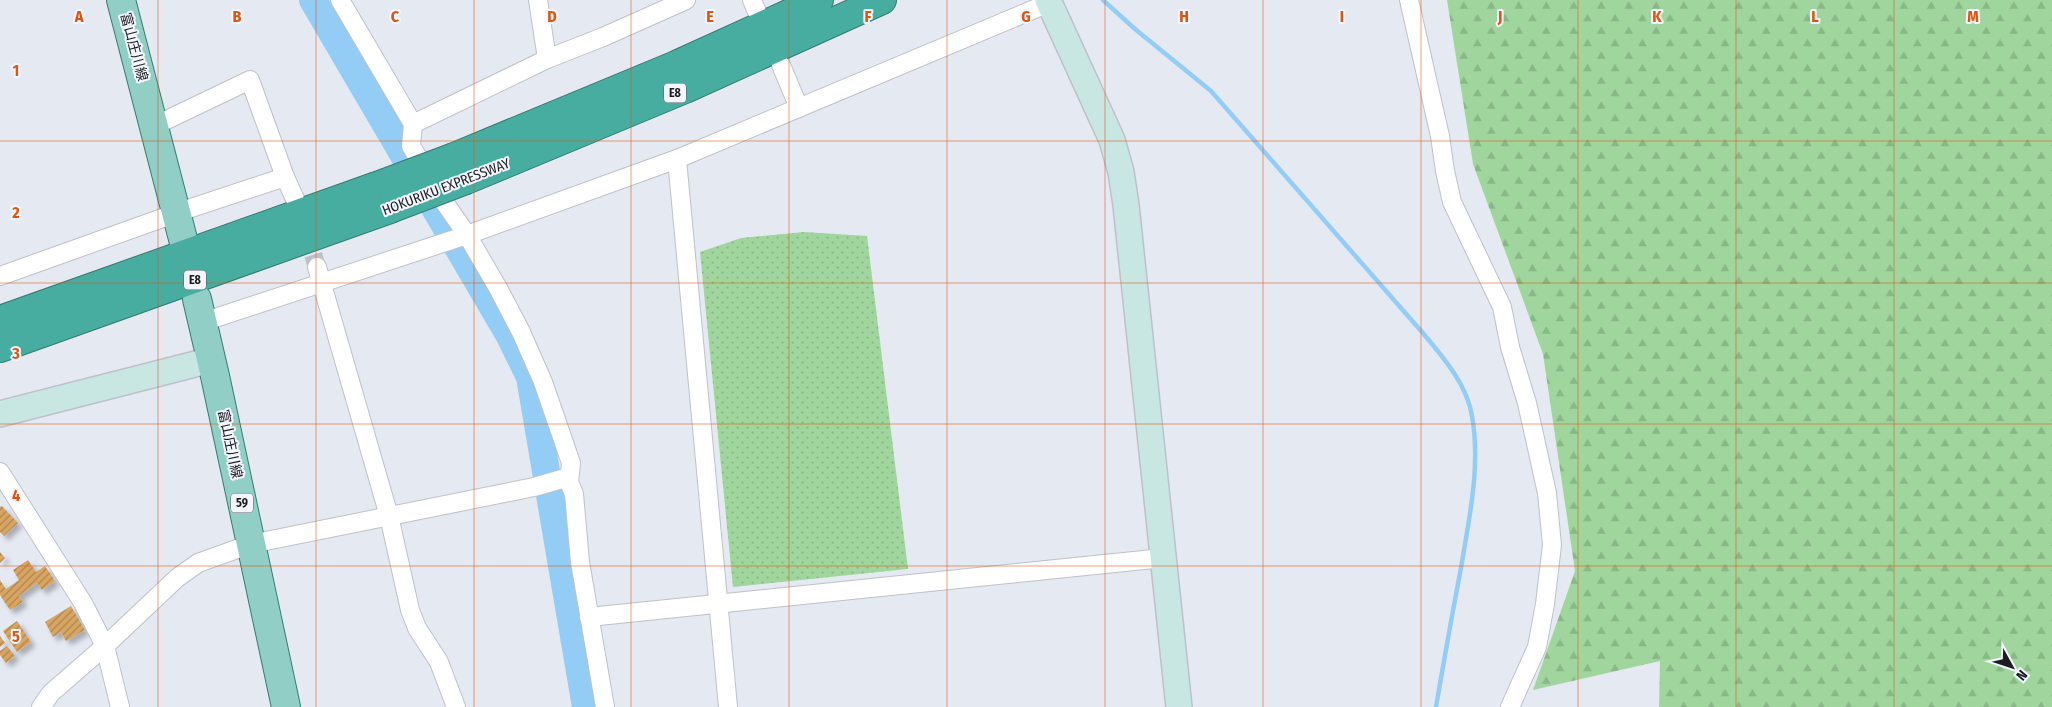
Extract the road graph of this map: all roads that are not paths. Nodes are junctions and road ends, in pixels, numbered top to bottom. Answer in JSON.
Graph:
{"nodes":[{"id":1,"x":121,"y":0,"type":"edge"},
{"id":2,"x":340,"y":0,"type":"edge"},
{"id":3,"x":538,"y":0,"type":"edge"},
{"id":4,"x":686,"y":0,"type":"edge"},
{"id":5,"x":819,"y":0,"type":"edge"},
{"id":6,"x":882,"y":0,"type":"edge"},
{"id":7,"x":1409,"y":0,"type":"edge"},
{"id":8,"x":1048,"y":1,"type":"edge"},
{"id":9,"x":547,"y":59,"type":"junction"},
{"id":10,"x":781,"y":65,"type":"dead end"},
{"id":11,"x":799,"y":108,"type":"junction"},
{"id":12,"x":413,"y":124,"type":"junction"},
{"id":13,"x":154,"y":126,"type":"junction"},
{"id":14,"x":677,"y":159,"type":"junction"},
{"id":15,"x":460,"y":169,"type":"junction"},
{"id":16,"x":285,"y":177,"type":"junction"},
{"id":17,"x":295,"y":199,"type":"dead end"},
{"id":18,"x":180,"y":226,"type":"junction"},
{"id":19,"x":464,"y":235,"type":"junction"},
{"id":20,"x":0,"y":276,"type":"edge"},
{"id":21,"x":318,"y":276,"type":"junction"},
{"id":22,"x":200,"y":311,"type":"joint"},
{"id":23,"x":0,"y":320,"type":"edge"},
{"id":24,"x":0,"y":348,"type":"edge"},
{"id":25,"x":211,"y":360,"type":"junction"},
{"id":26,"x":0,"y":414,"type":"edge"},
{"id":27,"x":0,"y":472,"type":"edge"},
{"id":28,"x":566,"y":481,"type":"junction"},
{"id":29,"x":390,"y":516,"type":"junction"},
{"id":30,"x":251,"y":544,"type":"junction"},
{"id":31,"x":1163,"y":558,"type":"junction"},
{"id":32,"x":719,"y":604,"type":"junction"},
{"id":33,"x":589,"y":617,"type":"junction"},
{"id":34,"x":105,"y":646,"type":"junction"},
{"id":35,"x":41,"y":707,"type":"edge"},
{"id":36,"x":120,"y":707,"type":"edge"},
{"id":37,"x":286,"y":707,"type":"edge"},
{"id":38,"x":456,"y":707,"type":"edge"},
{"id":39,"x":605,"y":707,"type":"edge"},
{"id":40,"x":728,"y":707,"type":"edge"},
{"id":41,"x":1179,"y":707,"type":"edge"},
{"id":42,"x":1510,"y":707,"type":"edge"}],
"edges":[{"from":1,"to":13,"type":"main road","name":"富山庄川線"},
{"from":2,"to":12,"type":"street"},
{"from":3,"to":9,"type":"street"},
{"from":4,"to":9,"type":"street"},
{"from":5,"to":15,"type":"highway","name":"HOKURIKU EXPRESSWAY","number":"E8"},
{"from":6,"to":15,"type":"highway","name":"HOKURIKU EXPRESSWAY","number":"E8"},
{"from":7,"to":42,"type":"street"},
{"from":8,"to":11,"type":"street"},
{"from":8,"to":31,"type":"street"},
{"from":9,"to":12,"type":"street"},
{"from":10,"to":11,"type":"street"},
{"from":11,"to":14,"type":"street"},
{"from":12,"to":19,"type":"street"},
{"from":13,"to":16,"type":"street"},
{"from":13,"to":18,"type":"main road","name":"富山庄川線"},
{"from":14,"to":19,"type":"street"},
{"from":14,"to":32,"type":"street"},
{"from":15,"to":23,"type":"highway","name":"HOKURIKU EXPRESSWAY","number":"E8","bridge":true},
{"from":15,"to":24,"type":"highway","name":"HOKURIKU EXPRESSWAY","number":"E8","bridge":true},
{"from":16,"to":17,"type":"street"},
{"from":16,"to":18,"type":"street"},
{"from":18,"to":20,"type":"street"},
{"from":19,"to":21,"type":"street"},
{"from":19,"to":28,"type":"street"},
{"from":21,"to":22,"type":"street"},
{"from":21,"to":29,"type":"street"},
{"from":22,"to":25,"type":"main road","name":"富山庄川線","number":"59"},
{"from":25,"to":26,"type":"street"},
{"from":25,"to":30,"type":"main road","name":"富山庄川線","number":"59"},
{"from":27,"to":34,"type":"street"},
{"from":28,"to":29,"type":"street"},
{"from":28,"to":33,"type":"street"},
{"from":29,"to":30,"type":"street"},
{"from":29,"to":38,"type":"street"},
{"from":30,"to":34,"type":"street"},
{"from":30,"to":37,"type":"main road","name":"富山庄川線","number":"59"},
{"from":31,"to":32,"type":"street"},
{"from":31,"to":41,"type":"street"},
{"from":32,"to":33,"type":"street"},
{"from":32,"to":40,"type":"street"},
{"from":33,"to":39,"type":"street"},
{"from":34,"to":35,"type":"street"},
{"from":34,"to":36,"type":"street"}]}
